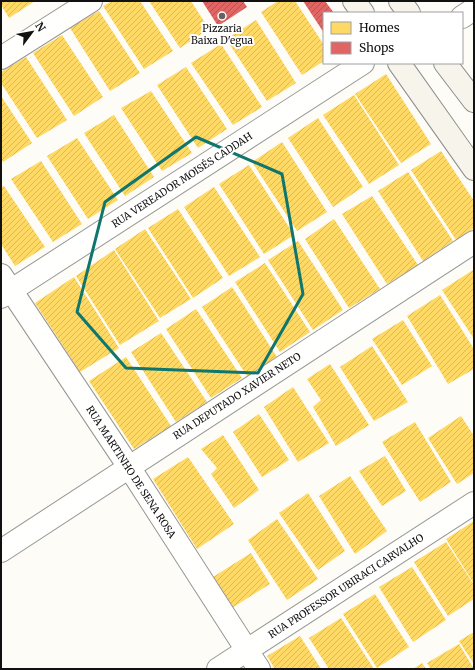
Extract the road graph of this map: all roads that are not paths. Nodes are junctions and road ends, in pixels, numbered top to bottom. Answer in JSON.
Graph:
{"nodes":[{"id":1,"x":91,"y":1,"type":"edge"},
{"id":2,"x":354,"y":1,"type":"edge"},
{"id":3,"x":400,"y":1,"type":"edge"},
{"id":4,"x":474,"y":9,"type":"edge"},
{"id":5,"x":362,"y":12,"type":"edge"},
{"id":6,"x":408,"y":12,"type":"edge"},
{"id":7,"x":463,"y":16,"type":"edge"},
{"id":8,"x":1,"y":58,"type":"edge"},
{"id":9,"x":361,"y":64,"type":"edge"},
{"id":10,"x":400,"y":64,"type":"edge"},
{"id":11,"x":446,"y":64,"type":"edge"},
{"id":12,"x":474,"y":101,"type":"edge"},
{"id":13,"x":474,"y":169,"type":"edge"},
{"id":14,"x":474,"y":242,"type":"edge"},
{"id":15,"x":4,"y":288,"type":"edge"},
{"id":16,"x":129,"y":467,"type":"junction"},
{"id":17,"x":474,"y":503,"type":"edge"},
{"id":18,"x":1,"y":551,"type":"edge"},
{"id":19,"x":246,"y":650,"type":"junction"},
{"id":20,"x":218,"y":669,"type":"edge"},
{"id":21,"x":259,"y":669,"type":"edge"}],
"edges":[{"from":1,"to":8,"type":"street"},
{"from":2,"to":5,"type":"main road"},
{"from":3,"to":6,"type":"main road"},
{"from":4,"to":7,"type":"street"},
{"from":9,"to":15,"type":"street","name":"RUA VEREADOR MOISÉS CADDAH"},
{"from":10,"to":13,"type":"main road"},
{"from":11,"to":12,"type":"main road"},
{"from":14,"to":16,"type":"street","name":"RUA DEPUTADO XAVIER NETO"},
{"from":15,"to":16,"type":"street","name":"RUA MARTINHO DE SENA ROSA"},
{"from":16,"to":18,"type":"street","name":"RUA DEPUTADO XAVIER NETO"},
{"from":16,"to":19,"type":"street","name":"RUA MARTINHO DE SENA ROSA"},
{"from":17,"to":19,"type":"street","name":"RUA PROFESSOR UBIRACI CARVALHO"},
{"from":19,"to":20,"type":"street","name":"RUA PROFESSOR UBIRACI CARVALHO"},
{"from":19,"to":21,"type":"street","name":"RUA MARTINHO DE SENA ROSA"}]}
